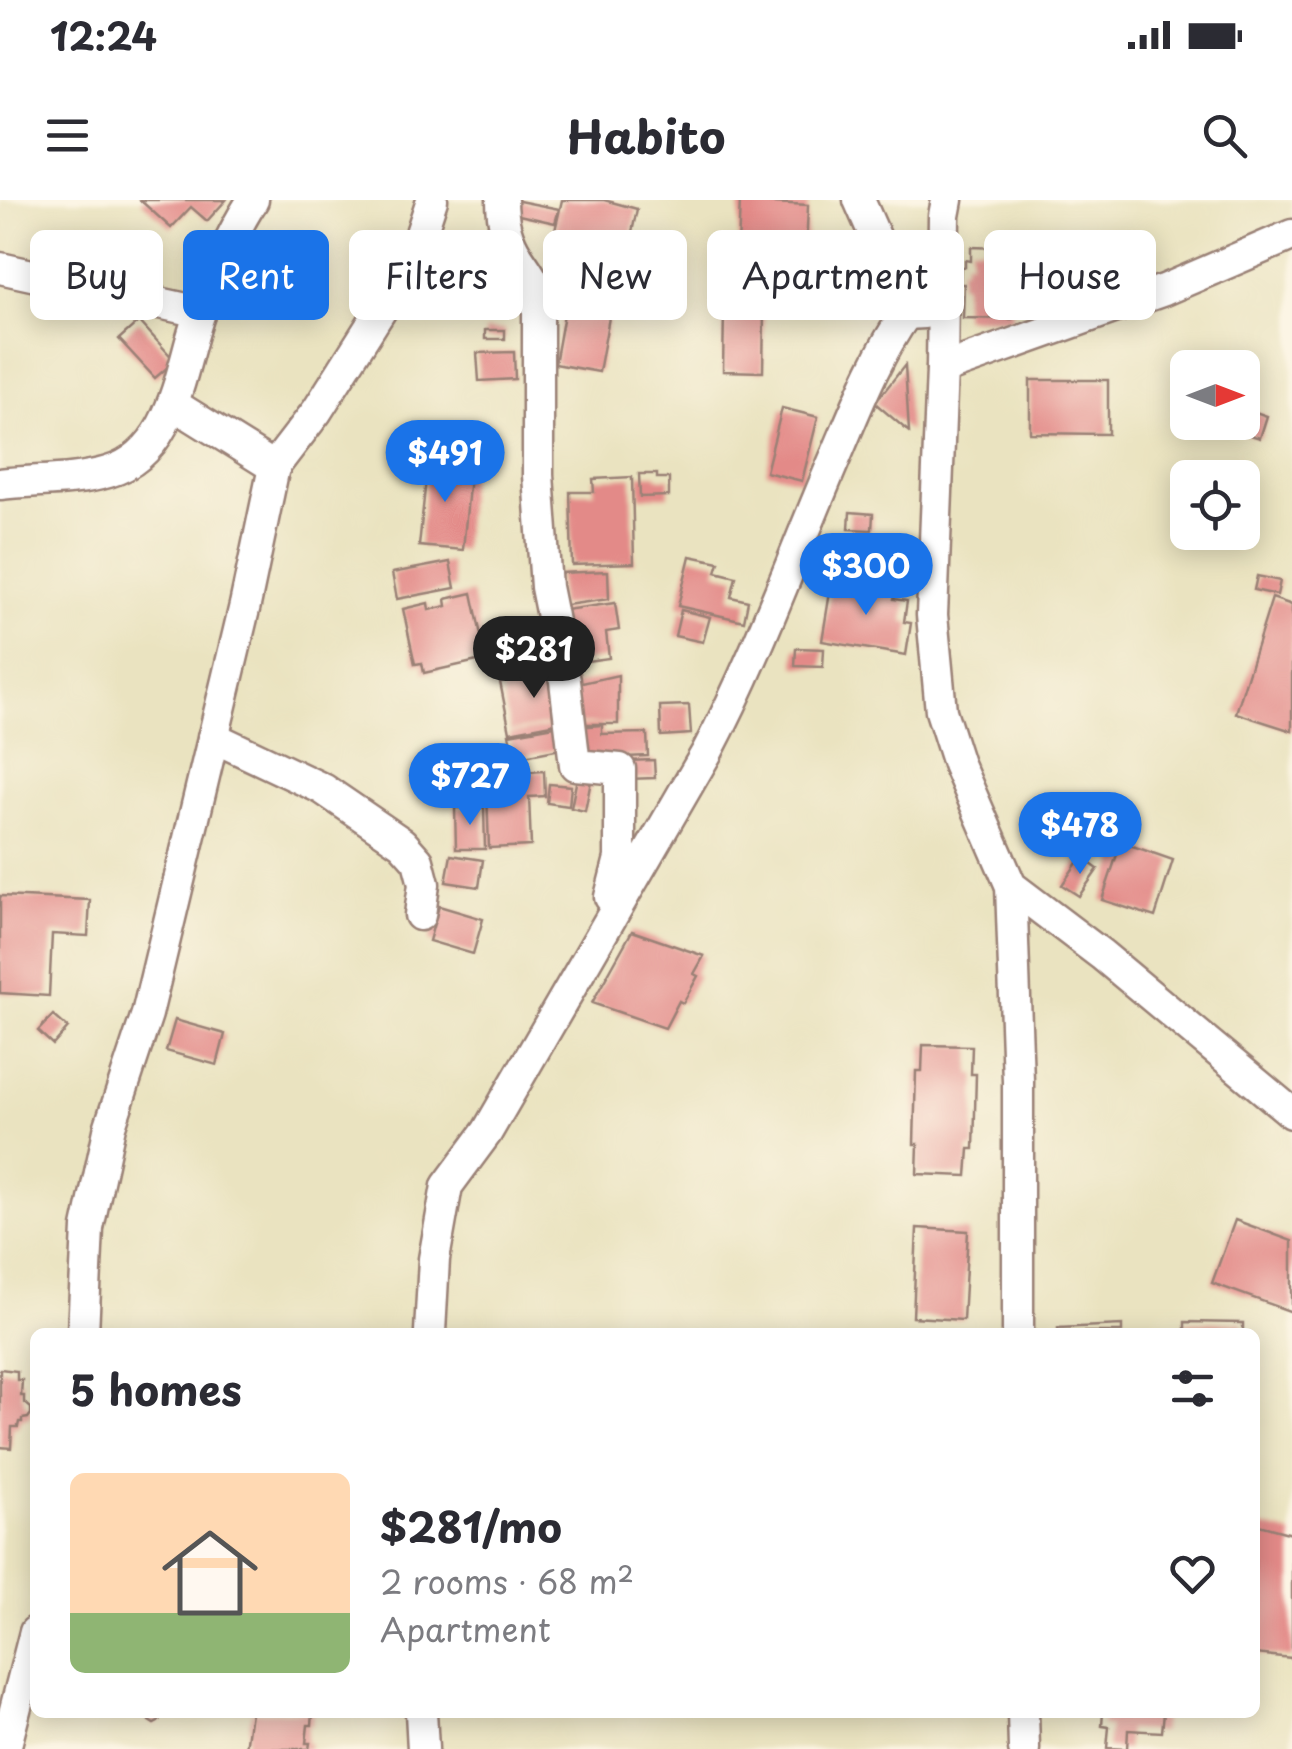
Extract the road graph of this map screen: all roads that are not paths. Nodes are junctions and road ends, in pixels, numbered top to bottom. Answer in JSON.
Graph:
{"nodes":[{"id":1,"x":254,"y":200,"type":"edge"},
{"id":2,"x":432,"y":200,"type":"edge"},
{"id":3,"x":502,"y":200,"type":"edge"},
{"id":4,"x":859,"y":200,"type":"edge"},
{"id":5,"x":947,"y":200,"type":"edge"},
{"id":6,"x":236,"y":230,"type":"edge"},
{"id":7,"x":872,"y":230,"type":"edge"},
{"id":8,"x":944,"y":230,"type":"edge"},
{"id":9,"x":1292,"y":235,"type":"edge"},
{"id":10,"x":0,"y":268,"type":"edge"},
{"id":11,"x":183,"y":308,"type":"edge"},
{"id":12,"x":198,"y":320,"type":"edge"},
{"id":13,"x":902,"y":320,"type":"edge"},
{"id":14,"x":943,"y":320,"type":"edge"},
{"id":15,"x":942,"y":369,"type":"junction"},
{"id":16,"x":173,"y":404,"type":"junction"},
{"id":17,"x":274,"y":467,"type":"junction"},
{"id":18,"x":0,"y":484,"type":"edge"},
{"id":19,"x":213,"y":737,"type":"junction"},
{"id":20,"x":1011,"y":886,"type":"junction"},
{"id":21,"x":420,"y":916,"type":"dead end"},
{"id":22,"x":600,"y":938,"type":"junction"},
{"id":23,"x":1292,"y":1112,"type":"edge"},
{"id":24,"x":83,"y":1328,"type":"edge"},
{"id":25,"x":430,"y":1328,"type":"edge"},
{"id":26,"x":1018,"y":1328,"type":"edge"},
{"id":27,"x":30,"y":1652,"type":"edge"},
{"id":28,"x":422,"y":1718,"type":"edge"},
{"id":29,"x":1023,"y":1718,"type":"edge"},
{"id":30,"x":5,"y":1749,"type":"edge"},
{"id":31,"x":423,"y":1749,"type":"edge"},
{"id":32,"x":1024,"y":1749,"type":"edge"}],
"edges":[{"from":1,"to":6,"type":"street"},
{"from":2,"to":17,"type":"street"},
{"from":3,"to":22,"type":"street"},
{"from":4,"to":7,"type":"street"},
{"from":5,"to":8,"type":"street"},
{"from":9,"to":15,"type":"street"},
{"from":10,"to":11,"type":"street"},
{"from":12,"to":16,"type":"street"},
{"from":13,"to":22,"type":"street"},
{"from":14,"to":15,"type":"street"},
{"from":15,"to":20,"type":"street"},
{"from":16,"to":17,"type":"street"},
{"from":16,"to":18,"type":"street"},
{"from":17,"to":19,"type":"street"},
{"from":19,"to":21,"type":"street"},
{"from":19,"to":24,"type":"street"},
{"from":20,"to":23,"type":"street"},
{"from":20,"to":26,"type":"street"},
{"from":22,"to":25,"type":"street"},
{"from":27,"to":30,"type":"street"},
{"from":28,"to":31,"type":"street"},
{"from":29,"to":32,"type":"street"}]}
